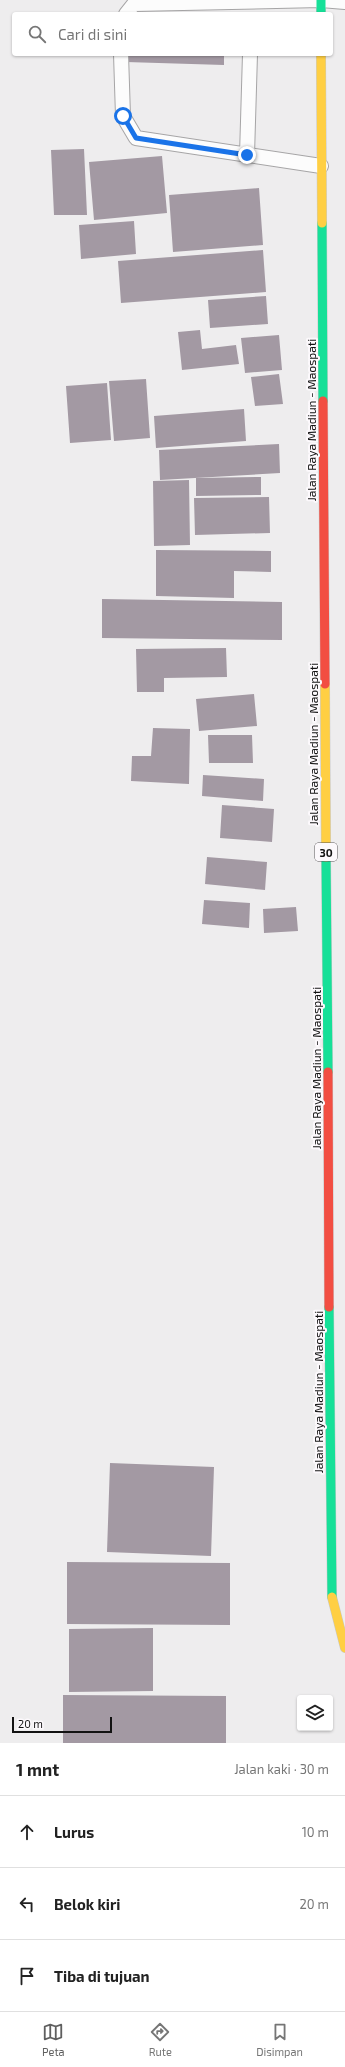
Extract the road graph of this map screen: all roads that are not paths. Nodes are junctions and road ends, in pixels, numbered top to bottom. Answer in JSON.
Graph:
{"nodes":[{"id":1,"x":321,"y":0,"type":"edge"},
{"id":2,"x":345,"y":2,"type":"edge"},
{"id":3,"x":251,"y":8,"type":"edge"},
{"id":4,"x":128,"y":12,"type":"edge"},
{"id":5,"x":321,"y":12,"type":"edge"},
{"id":6,"x":121,"y":56,"type":"edge"},
{"id":7,"x":250,"y":56,"type":"edge"},
{"id":8,"x":321,"y":56,"type":"edge"},
{"id":9,"x":247,"y":155,"type":"junction"},
{"id":10,"x":321,"y":166,"type":"junction"},
{"id":11,"x":329,"y":1220,"type":"junction"},
{"id":12,"x":340,"y":1221,"type":"dead end"},
{"id":13,"x":345,"y":1648,"type":"edge"}],
"edges":[{"from":1,"to":2,"type":"lane"},
{"from":1,"to":3,"type":"lane"},
{"from":1,"to":5,"type":"highway"},
{"from":3,"to":4,"type":"lane"},
{"from":6,"to":9,"type":"lane"},
{"from":7,"to":9,"type":"lane"},
{"from":8,"to":10,"type":"highway","name":"Jalan Raya Madiun - Maospati","number":"30"},
{"from":9,"to":10,"type":"lane"},
{"from":10,"to":11,"type":"highway","name":"Jalan Raya Madiun - Maospati","number":"30"},
{"from":11,"to":12,"type":"highway"},
{"from":11,"to":13,"type":"highway","name":"Jalan Raya Madiun - Maospati","number":"30"}]}
